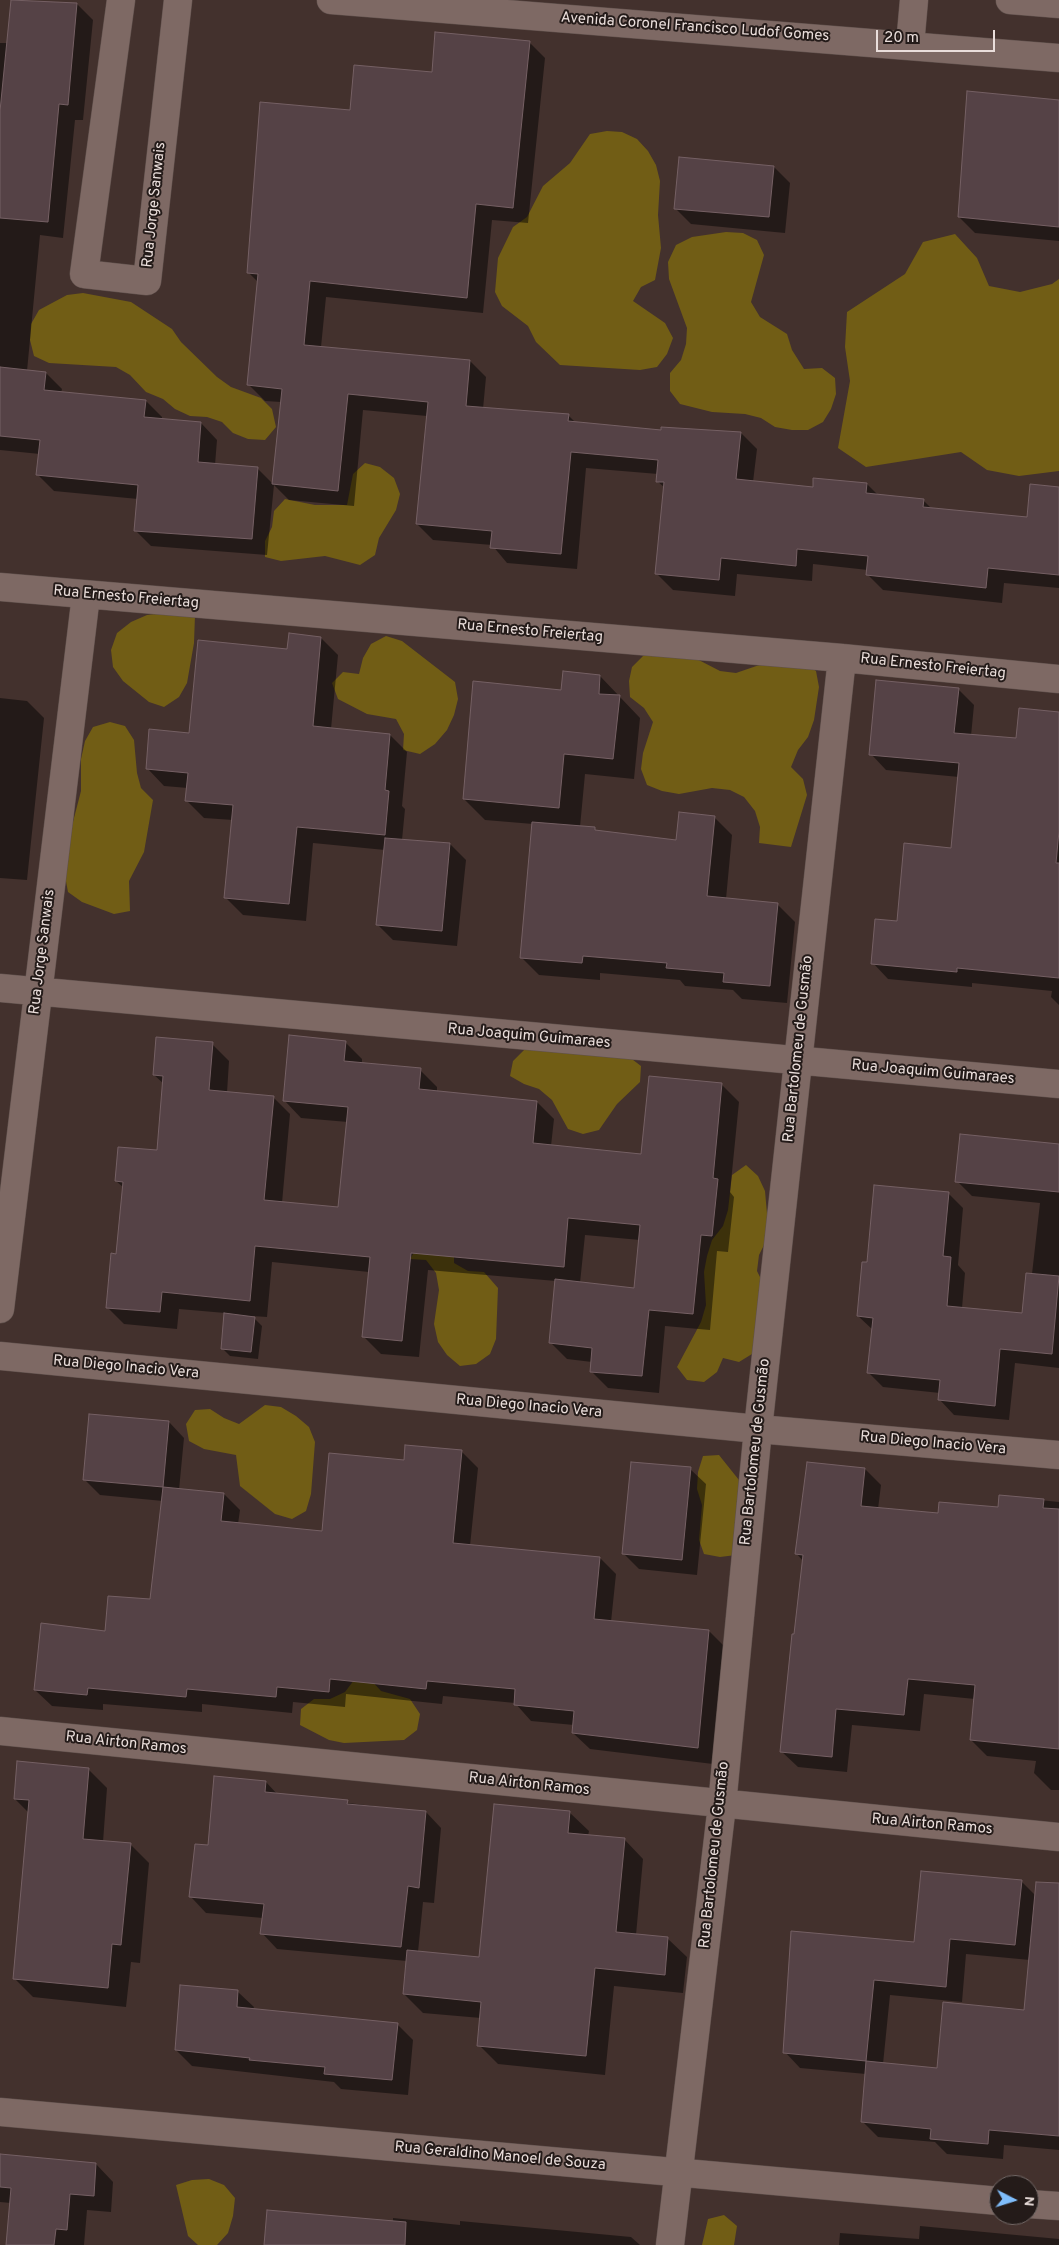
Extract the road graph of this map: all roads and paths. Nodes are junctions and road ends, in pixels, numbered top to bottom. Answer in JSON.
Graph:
{"nodes":[{"id":1,"x":121,"y":0,"type":"edge"},
{"id":2,"x":178,"y":0,"type":"edge"},
{"id":3,"x":330,"y":0,"type":"edge"},
{"id":4,"x":914,"y":0,"type":"edge"},
{"id":5,"x":1010,"y":0,"type":"edge"},
{"id":6,"x":1059,"y":4,"type":"edge"},
{"id":7,"x":910,"y":45,"type":"junction"},
{"id":8,"x":1059,"y":58,"type":"edge"},
{"id":9,"x":0,"y":587,"type":"edge"},
{"id":10,"x":86,"y":595,"type":"junction"},
{"id":11,"x":842,"y":658,"type":"junction"},
{"id":12,"x":1059,"y":679,"type":"edge"},
{"id":13,"x":0,"y":988,"type":"edge"},
{"id":14,"x":38,"y":992,"type":"junction"},
{"id":15,"x":797,"y":1061,"type":"junction"},
{"id":16,"x":1059,"y":1084,"type":"edge"},
{"id":17,"x":0,"y":1309,"type":"edge"},
{"id":18,"x":0,"y":1356,"type":"edge"},
{"id":19,"x":758,"y":1429,"type":"junction"},
{"id":20,"x":1059,"y":1455,"type":"edge"},
{"id":21,"x":0,"y":1731,"type":"edge"},
{"id":22,"x":722,"y":1805,"type":"junction"},
{"id":23,"x":1059,"y":1837,"type":"edge"},
{"id":24,"x":0,"y":2112,"type":"edge"},
{"id":25,"x":678,"y":2172,"type":"junction"},
{"id":26,"x":989,"y":2200,"type":"edge"},
{"id":27,"x":1039,"y":2205,"type":"edge"},
{"id":28,"x":1059,"y":2206,"type":"edge"},
{"id":29,"x":670,"y":2245,"type":"edge"}],
"edges":[{"from":1,"to":2,"type":"street","name":"Rua Jorge Sanwais"},
{"from":3,"to":7,"type":"street","name":"Avenida Coronel Francisco Ludof Gomes"},
{"from":4,"to":7,"type":"street"},
{"from":5,"to":6,"type":"street"},
{"from":7,"to":8,"type":"street","name":"Avenida Coronel Francisco Ludof Gomes"},
{"from":9,"to":10,"type":"street","name":"Rua Ernesto Freiertag"},
{"from":10,"to":11,"type":"street","name":"Rua Ernesto Freiertag"},
{"from":10,"to":14,"type":"street","name":"Rua Jorge Sanwais"},
{"from":11,"to":12,"type":"street","name":"Rua Ernesto Freiertag"},
{"from":11,"to":15,"type":"street","name":"Rua Bartolomeu de Gusmão"},
{"from":13,"to":14,"type":"street","name":"Rua Joaquim Guimaraes"},
{"from":14,"to":15,"type":"street","name":"Rua Joaquim Guimaraes"},
{"from":14,"to":17,"type":"street","name":"Rua Jorge Sanwais"},
{"from":15,"to":16,"type":"street","name":"Rua Joaquim Guimaraes"},
{"from":15,"to":19,"type":"street","name":"Rua Bartolomeu de Gusmão"},
{"from":18,"to":19,"type":"street","name":"Rua Diego Inacio Vera"},
{"from":19,"to":20,"type":"street","name":"Rua Diego Inacio Vera"},
{"from":19,"to":22,"type":"street","name":"Rua Bartolomeu de Gusmão"},
{"from":21,"to":22,"type":"street","name":"Rua Airton Ramos"},
{"from":22,"to":23,"type":"street","name":"Rua Airton Ramos"},
{"from":22,"to":25,"type":"street","name":"Rua Bartolomeu de Gusmão"},
{"from":24,"to":25,"type":"street","name":"Rua Geraldino Manoel de Souza"},
{"from":25,"to":26,"type":"street","name":"Rua Geraldino Manoel de Souza"},
{"from":25,"to":29,"type":"street","name":"Rua Bartolomeu de Gusmão"},
{"from":27,"to":28,"type":"street"}]}
